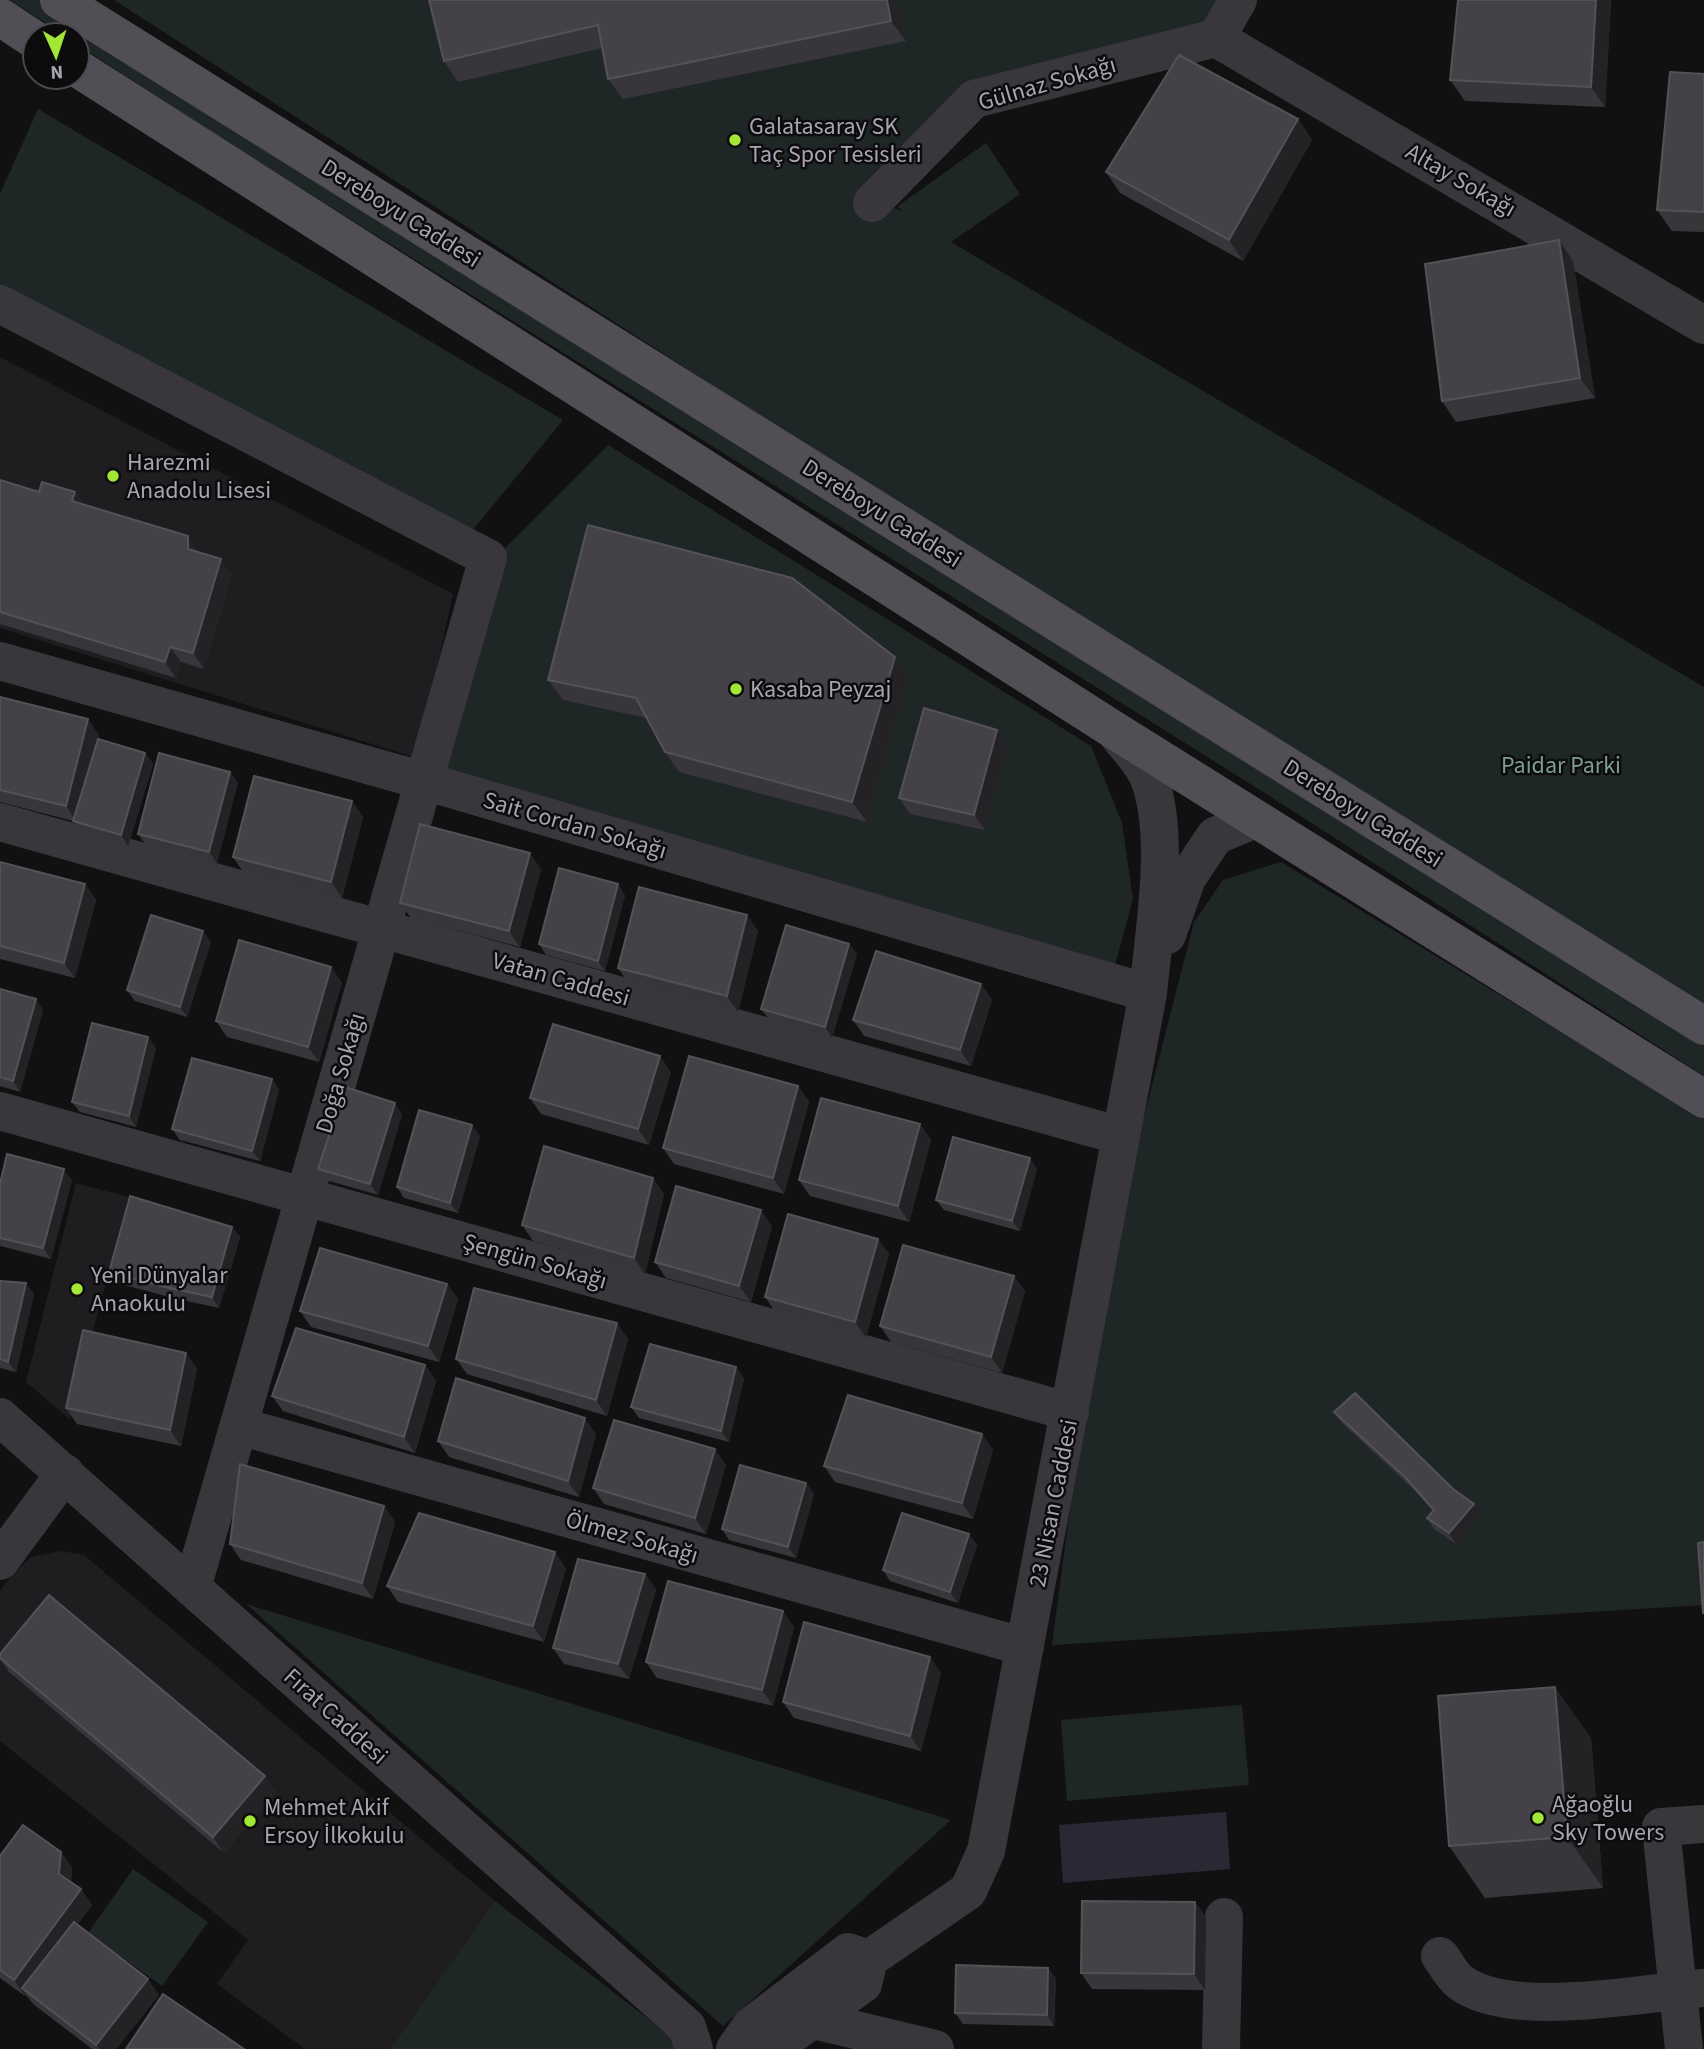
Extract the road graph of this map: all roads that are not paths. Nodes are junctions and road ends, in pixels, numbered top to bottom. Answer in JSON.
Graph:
{"nodes":[{"id":1,"x":59,"y":0,"type":"edge"},
{"id":2,"x":1238,"y":0,"type":"edge"},
{"id":3,"x":0,"y":17,"type":"edge"},
{"id":4,"x":21,"y":31,"type":"edge"},
{"id":5,"x":1216,"y":38,"type":"junction"},
{"id":6,"x":91,"y":77,"type":"edge"},
{"id":7,"x":872,"y":203,"type":"dead end"},
{"id":8,"x":0,"y":304,"type":"edge"},
{"id":9,"x":1704,"y":325,"type":"edge"},
{"id":10,"x":0,"y":661,"type":"edge"},
{"id":11,"x":1114,"y":730,"type":"junction"},
{"id":12,"x":424,"y":780,"type":"junction"},
{"id":13,"x":1255,"y":819,"type":"junction"},
{"id":14,"x":0,"y":822,"type":"edge"},
{"id":15,"x":381,"y":929,"type":"junction"},
{"id":16,"x":1148,"y":993,"type":"junction"},
{"id":17,"x":1704,"y":1026,"type":"edge"},
{"id":18,"x":1704,"y":1099,"type":"edge"},
{"id":19,"x":0,"y":1111,"type":"edge"},
{"id":20,"x":1121,"y":1136,"type":"junction"},
{"id":21,"x":305,"y":1196,"type":"junction"},
{"id":22,"x":1070,"y":1412,"type":"junction"},
{"id":23,"x":0,"y":1417,"type":"edge"},
{"id":24,"x":239,"y":1426,"type":"junction"},
{"id":25,"x":65,"y":1473,"type":"junction"},
{"id":26,"x":0,"y":1561,"type":"edge"},
{"id":27,"x":192,"y":1588,"type":"junction"},
{"id":28,"x":1025,"y":1647,"type":"junction"},
{"id":29,"x":1704,"y":1824,"type":"edge"},
{"id":30,"x":1224,"y":1917,"type":"dead end"},
{"id":31,"x":1440,"y":1956,"type":"dead end"},
{"id":32,"x":869,"y":1959,"type":"junction"},
{"id":33,"x":1691,"y":1989,"type":"edge"},
{"id":34,"x":814,"y":2020,"type":"junction"},
{"id":35,"x":1690,"y":2036,"type":"edge"},
{"id":36,"x":694,"y":2049,"type":"edge"},
{"id":37,"x":735,"y":2049,"type":"edge"},
{"id":38,"x":771,"y":2049,"type":"edge"},
{"id":39,"x":935,"y":2049,"type":"edge"},
{"id":40,"x":1221,"y":2049,"type":"edge"}],
"edges":[{"from":1,"to":17,"type":"main road","name":"Dereboyu Caddesi"},
{"from":2,"to":5,"type":"street"},
{"from":3,"to":4,"type":"main road"},
{"from":5,"to":7,"type":"street","name":"Gülnaz Sokağı"},
{"from":5,"to":9,"type":"street","name":"Altay Sokağı"},
{"from":6,"to":11,"type":"main road"},
{"from":8,"to":12,"type":"street","name":"Doğa Sokağı"},
{"from":10,"to":12,"type":"street","name":"Sait Cordan Sokağı"},
{"from":11,"to":13,"type":"main road"},
{"from":11,"to":16,"type":"street"},
{"from":12,"to":15,"type":"street","name":"Doğa Sokağı"},
{"from":12,"to":16,"type":"street","name":"Sait Cordan Sokağı"},
{"from":13,"to":16,"type":"street"},
{"from":13,"to":18,"type":"main road"},
{"from":14,"to":15,"type":"street","name":"Vatan Caddesi"},
{"from":15,"to":20,"type":"street","name":"Vatan Caddesi"},
{"from":15,"to":21,"type":"street","name":"Doğa Sokağı"},
{"from":16,"to":20,"type":"street","name":"23 Nisan Caddesi"},
{"from":19,"to":21,"type":"street","name":"Şengün Sokağı"},
{"from":20,"to":22,"type":"street","name":"23 Nisan Caddesi"},
{"from":21,"to":22,"type":"street","name":"Şengün Sokağı"},
{"from":21,"to":24,"type":"street","name":"Doğa Sokağı"},
{"from":22,"to":28,"type":"street","name":"23 Nisan Caddesi"},
{"from":23,"to":25,"type":"street","name":"Fırat Caddesi"},
{"from":24,"to":27,"type":"street","name":"Doğa Sokağı"},
{"from":24,"to":28,"type":"street","name":"Ölmez Sokağı"},
{"from":25,"to":26,"type":"street"},
{"from":25,"to":27,"type":"street","name":"Fırat Caddesi"},
{"from":27,"to":36,"type":"street","name":"Fırat Caddesi"},
{"from":28,"to":32,"type":"street","name":"23 Nisan Caddesi"},
{"from":29,"to":33,"type":"street"},
{"from":30,"to":40,"type":"street"},
{"from":31,"to":33,"type":"street"},
{"from":32,"to":34,"type":"street"},
{"from":32,"to":37,"type":"street"},
{"from":33,"to":35,"type":"street"},
{"from":34,"to":38,"type":"street"},
{"from":34,"to":39,"type":"street"}]}
